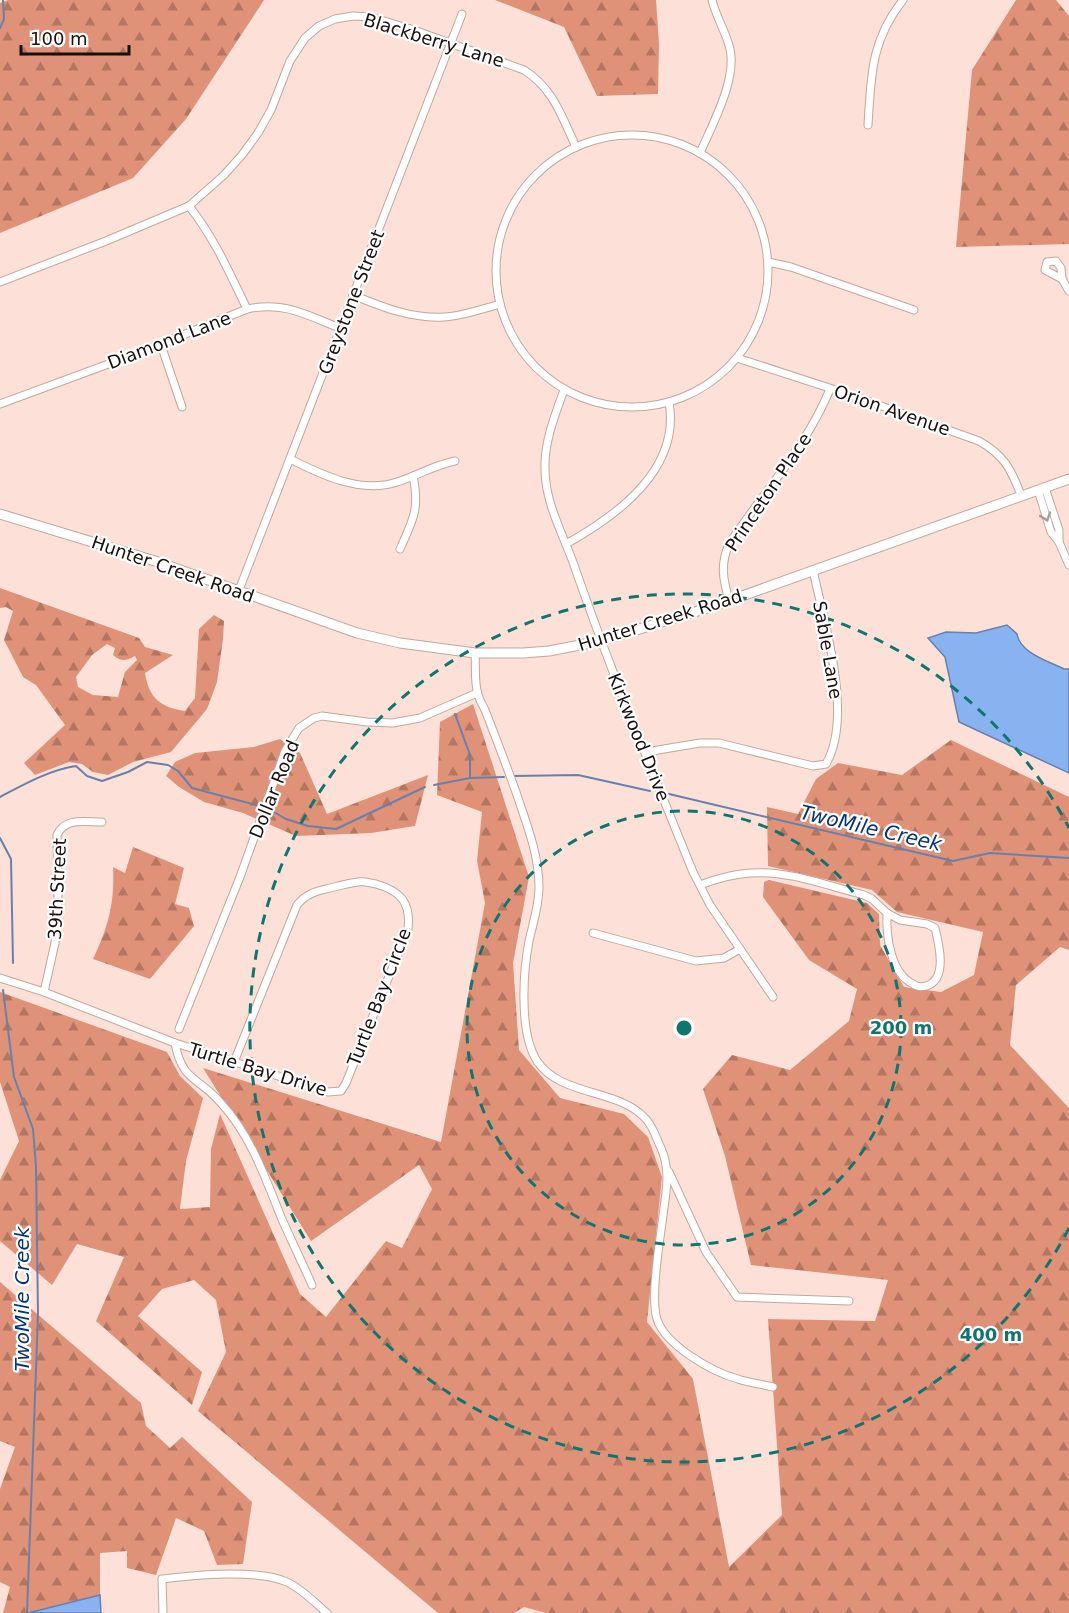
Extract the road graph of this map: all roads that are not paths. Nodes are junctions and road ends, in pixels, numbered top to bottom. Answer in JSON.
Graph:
{"nodes":[{"id":1,"x":711,"y":0,"type":"edge"},
{"id":2,"x":903,"y":0,"type":"edge"},
{"id":3,"x":462,"y":14,"type":"dead end"},
{"id":4,"x":452,"y":44,"type":"junction"},
{"id":5,"x":868,"y":125,"type":"dead end"},
{"id":6,"x":576,"y":147,"type":"junction"},
{"id":7,"x":700,"y":153,"type":"junction"},
{"id":8,"x":189,"y":206,"type":"junction"},
{"id":9,"x":768,"y":262,"type":"junction"},
{"id":10,"x":1062,"y":279,"type":"dead end"},
{"id":11,"x":0,"y":282,"type":"edge"},
{"id":12,"x":1069,"y":291,"type":"edge"},
{"id":13,"x":353,"y":295,"type":"junction"},
{"id":14,"x":500,"y":304,"type":"junction"},
{"id":15,"x":247,"y":309,"type":"junction"},
{"id":16,"x":914,"y":310,"type":"dead end"},
{"id":17,"x":340,"y":328,"type":"junction"},
{"id":18,"x":161,"y":345,"type":"junction"},
{"id":19,"x":737,"y":358,"type":"junction"},
{"id":20,"x":830,"y":389,"type":"junction"},
{"id":21,"x":564,"y":390,"type":"junction"},
{"id":22,"x":669,"y":402,"type":"junction"},
{"id":23,"x":0,"y":403,"type":"edge"},
{"id":24,"x":182,"y":407,"type":"dead end"},
{"id":25,"x":290,"y":459,"type":"junction"},
{"id":26,"x":455,"y":461,"type":"dead end"},
{"id":27,"x":412,"y":476,"type":"junction"},
{"id":28,"x":1069,"y":479,"type":"edge"},
{"id":29,"x":1041,"y":489,"type":"junction"},
{"id":30,"x":1022,"y":495,"type":"junction"},
{"id":31,"x":0,"y":514,"type":"edge"},
{"id":32,"x":566,"y":544,"type":"junction"},
{"id":33,"x":400,"y":549,"type":"dead end"},
{"id":34,"x":1069,"y":565,"type":"edge"},
{"id":35,"x":813,"y":570,"type":"junction"},
{"id":36,"x":238,"y":590,"type":"junction"},
{"id":37,"x":729,"y":600,"type":"junction"},
{"id":38,"x":601,"y":641,"type":"junction"},
{"id":39,"x":475,"y":653,"type":"junction"},
{"id":40,"x":477,"y":693,"type":"junction"},
{"id":41,"x":646,"y":752,"type":"junction"},
{"id":42,"x":102,"y":822,"type":"dead end"},
{"id":43,"x":700,"y":885,"type":"junction"},
{"id":44,"x":887,"y":913,"type":"junction"},
{"id":45,"x":593,"y":933,"type":"dead end"},
{"id":46,"x":740,"y":949,"type":"junction"},
{"id":47,"x":0,"y":978,"type":"edge"},
{"id":48,"x":44,"y":992,"type":"junction"},
{"id":49,"x":772,"y":997,"type":"dead end"},
{"id":50,"x":179,"y":1029,"type":"dead end"},
{"id":51,"x":175,"y":1043,"type":"junction"},
{"id":52,"x":234,"y":1062,"type":"junction"},
{"id":53,"x":341,"y":1092,"type":"joint"},
{"id":54,"x":667,"y":1167,"type":"junction"},
{"id":55,"x":312,"y":1285,"type":"dead end"},
{"id":56,"x":849,"y":1300,"type":"dead end"},
{"id":57,"x":773,"y":1387,"type":"dead end"},
{"id":58,"x":163,"y":1613,"type":"edge"},
{"id":59,"x":327,"y":1613,"type":"edge"}],
"edges":[{"from":1,"to":7,"type":"street"},
{"from":2,"to":5,"type":"street"},
{"from":3,"to":4,"type":"street","name":"Greystone Street"},
{"from":4,"to":6,"type":"street","name":"Blackberry Lane"},
{"from":4,"to":8,"type":"street","name":"Blackberry Lane"},
{"from":4,"to":13,"type":"street","name":"Greystone Street"},
{"from":6,"to":7,"type":"street"},
{"from":6,"to":14,"type":"street"},
{"from":7,"to":9,"type":"street"},
{"from":8,"to":11,"type":"street","name":"Blackberry Lane"},
{"from":8,"to":15,"type":"street"},
{"from":9,"to":16,"type":"street"},
{"from":9,"to":19,"type":"street"},
{"from":10,"to":12,"type":"street"},
{"from":13,"to":14,"type":"street"},
{"from":13,"to":17,"type":"street","name":"Greystone Street"},
{"from":14,"to":21,"type":"street"},
{"from":15,"to":17,"type":"street","name":"Diamond Lane"},
{"from":15,"to":18,"type":"street","name":"Diamond Lane"},
{"from":17,"to":25,"type":"street","name":"Greystone Street"},
{"from":18,"to":23,"type":"street","name":"Diamond Lane"},
{"from":18,"to":24,"type":"street"},
{"from":19,"to":20,"type":"street","name":"Orion Avenue"},
{"from":19,"to":22,"type":"street"},
{"from":20,"to":30,"type":"street","name":"Orion Avenue"},
{"from":20,"to":37,"type":"street","name":"Princeton Place"},
{"from":21,"to":22,"type":"street"},
{"from":21,"to":32,"type":"street","name":"Kirkwood Drive"},
{"from":22,"to":32,"type":"street"},
{"from":25,"to":27,"type":"street"},
{"from":25,"to":36,"type":"street","name":"Greystone Street"},
{"from":26,"to":27,"type":"street"},
{"from":27,"to":33,"type":"street"},
{"from":28,"to":29,"type":"main road","name":"Hunter Creek Road"},
{"from":29,"to":30,"type":"main road","name":"Hunter Creek Road"},
{"from":29,"to":34,"type":"street"},
{"from":30,"to":35,"type":"main road","name":"Hunter Creek Road"},
{"from":31,"to":36,"type":"main road","name":"Hunter Creek Road"},
{"from":32,"to":38,"type":"street","name":"Kirkwood Drive"},
{"from":35,"to":37,"type":"main road","name":"Hunter Creek Road"},
{"from":35,"to":41,"type":"street","name":"Sable Lane"},
{"from":36,"to":39,"type":"main road","name":"Hunter Creek Road"},
{"from":37,"to":38,"type":"main road","name":"Hunter Creek Road"},
{"from":38,"to":39,"type":"main road","name":"Hunter Creek Road"},
{"from":38,"to":41,"type":"street","name":"Kirkwood Drive"},
{"from":39,"to":40,"type":"street"},
{"from":40,"to":50,"type":"street","name":"Dollar Road"},
{"from":40,"to":54,"type":"street"},
{"from":41,"to":43,"type":"street","name":"Kirkwood Drive"},
{"from":42,"to":48,"type":"street","name":"39th Street"},
{"from":43,"to":44,"type":"street"},
{"from":43,"to":46,"type":"street","name":"Kirkwood Drive"},
{"from":44,"to":44,"type":"street"},
{"from":45,"to":46,"type":"street"},
{"from":46,"to":49,"type":"street","name":"Kirkwood Drive"},
{"from":47,"to":48,"type":"street","name":"Turtle Bay Drive"},
{"from":48,"to":51,"type":"street","name":"Turtle Bay Drive"},
{"from":51,"to":52,"type":"street","name":"Turtle Bay Drive"},
{"from":51,"to":55,"type":"street"},
{"from":52,"to":53,"type":"street","name":"Turtle Bay Drive"},
{"from":52,"to":53,"type":"street","name":"Turtle Bay Circle"},
{"from":54,"to":56,"type":"street"},
{"from":54,"to":57,"type":"street"},
{"from":58,"to":59,"type":"street"}]}
